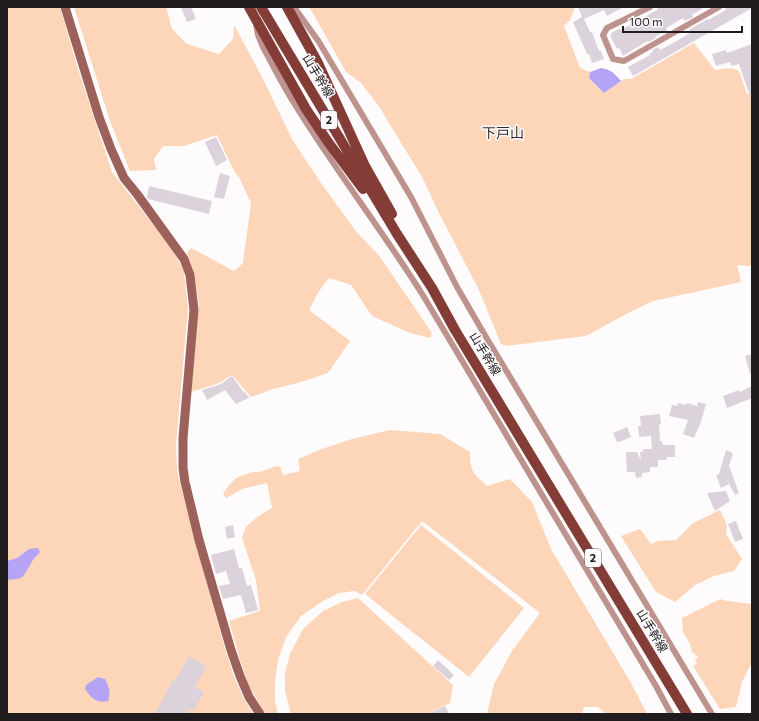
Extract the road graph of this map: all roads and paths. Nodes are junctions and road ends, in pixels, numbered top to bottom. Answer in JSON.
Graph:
{"nodes":[{"id":1,"x":65,"y":7,"type":"edge"},
{"id":2,"x":249,"y":7,"type":"edge"},
{"id":3,"x":261,"y":7,"type":"edge"},
{"id":4,"x":287,"y":7,"type":"edge"},
{"id":5,"x":294,"y":7,"type":"edge"},
{"id":6,"x":650,"y":7,"type":"edge"},
{"id":7,"x":719,"y":7,"type":"edge"},
{"id":8,"x":255,"y":17,"type":"junction"},
{"id":9,"x":396,"y":234,"type":"junction"},
{"id":10,"x":432,"y":288,"type":"junction"},
{"id":11,"x":687,"y":713,"type":"edge"},
{"id":12,"x":260,"y":714,"type":"edge"},
{"id":13,"x":671,"y":714,"type":"edge"},
{"id":14,"x":712,"y":714,"type":"edge"}],
"edges":[{"from":1,"to":12,"type":"street"},
{"from":2,"to":8,"type":"main road"},
{"from":3,"to":9,"type":"main road","name":"山手幹線","number":"2"},
{"from":4,"to":10,"type":"main road"},
{"from":5,"to":14,"type":"street"},
{"from":6,"to":7,"type":"street"},
{"from":8,"to":9,"type":"main road"},
{"from":8,"to":13,"type":"street"},
{"from":9,"to":10,"type":"main road","name":"山手幹線","number":"2"},
{"from":10,"to":11,"type":"main road","name":"山手幹線","number":"2"}]}
